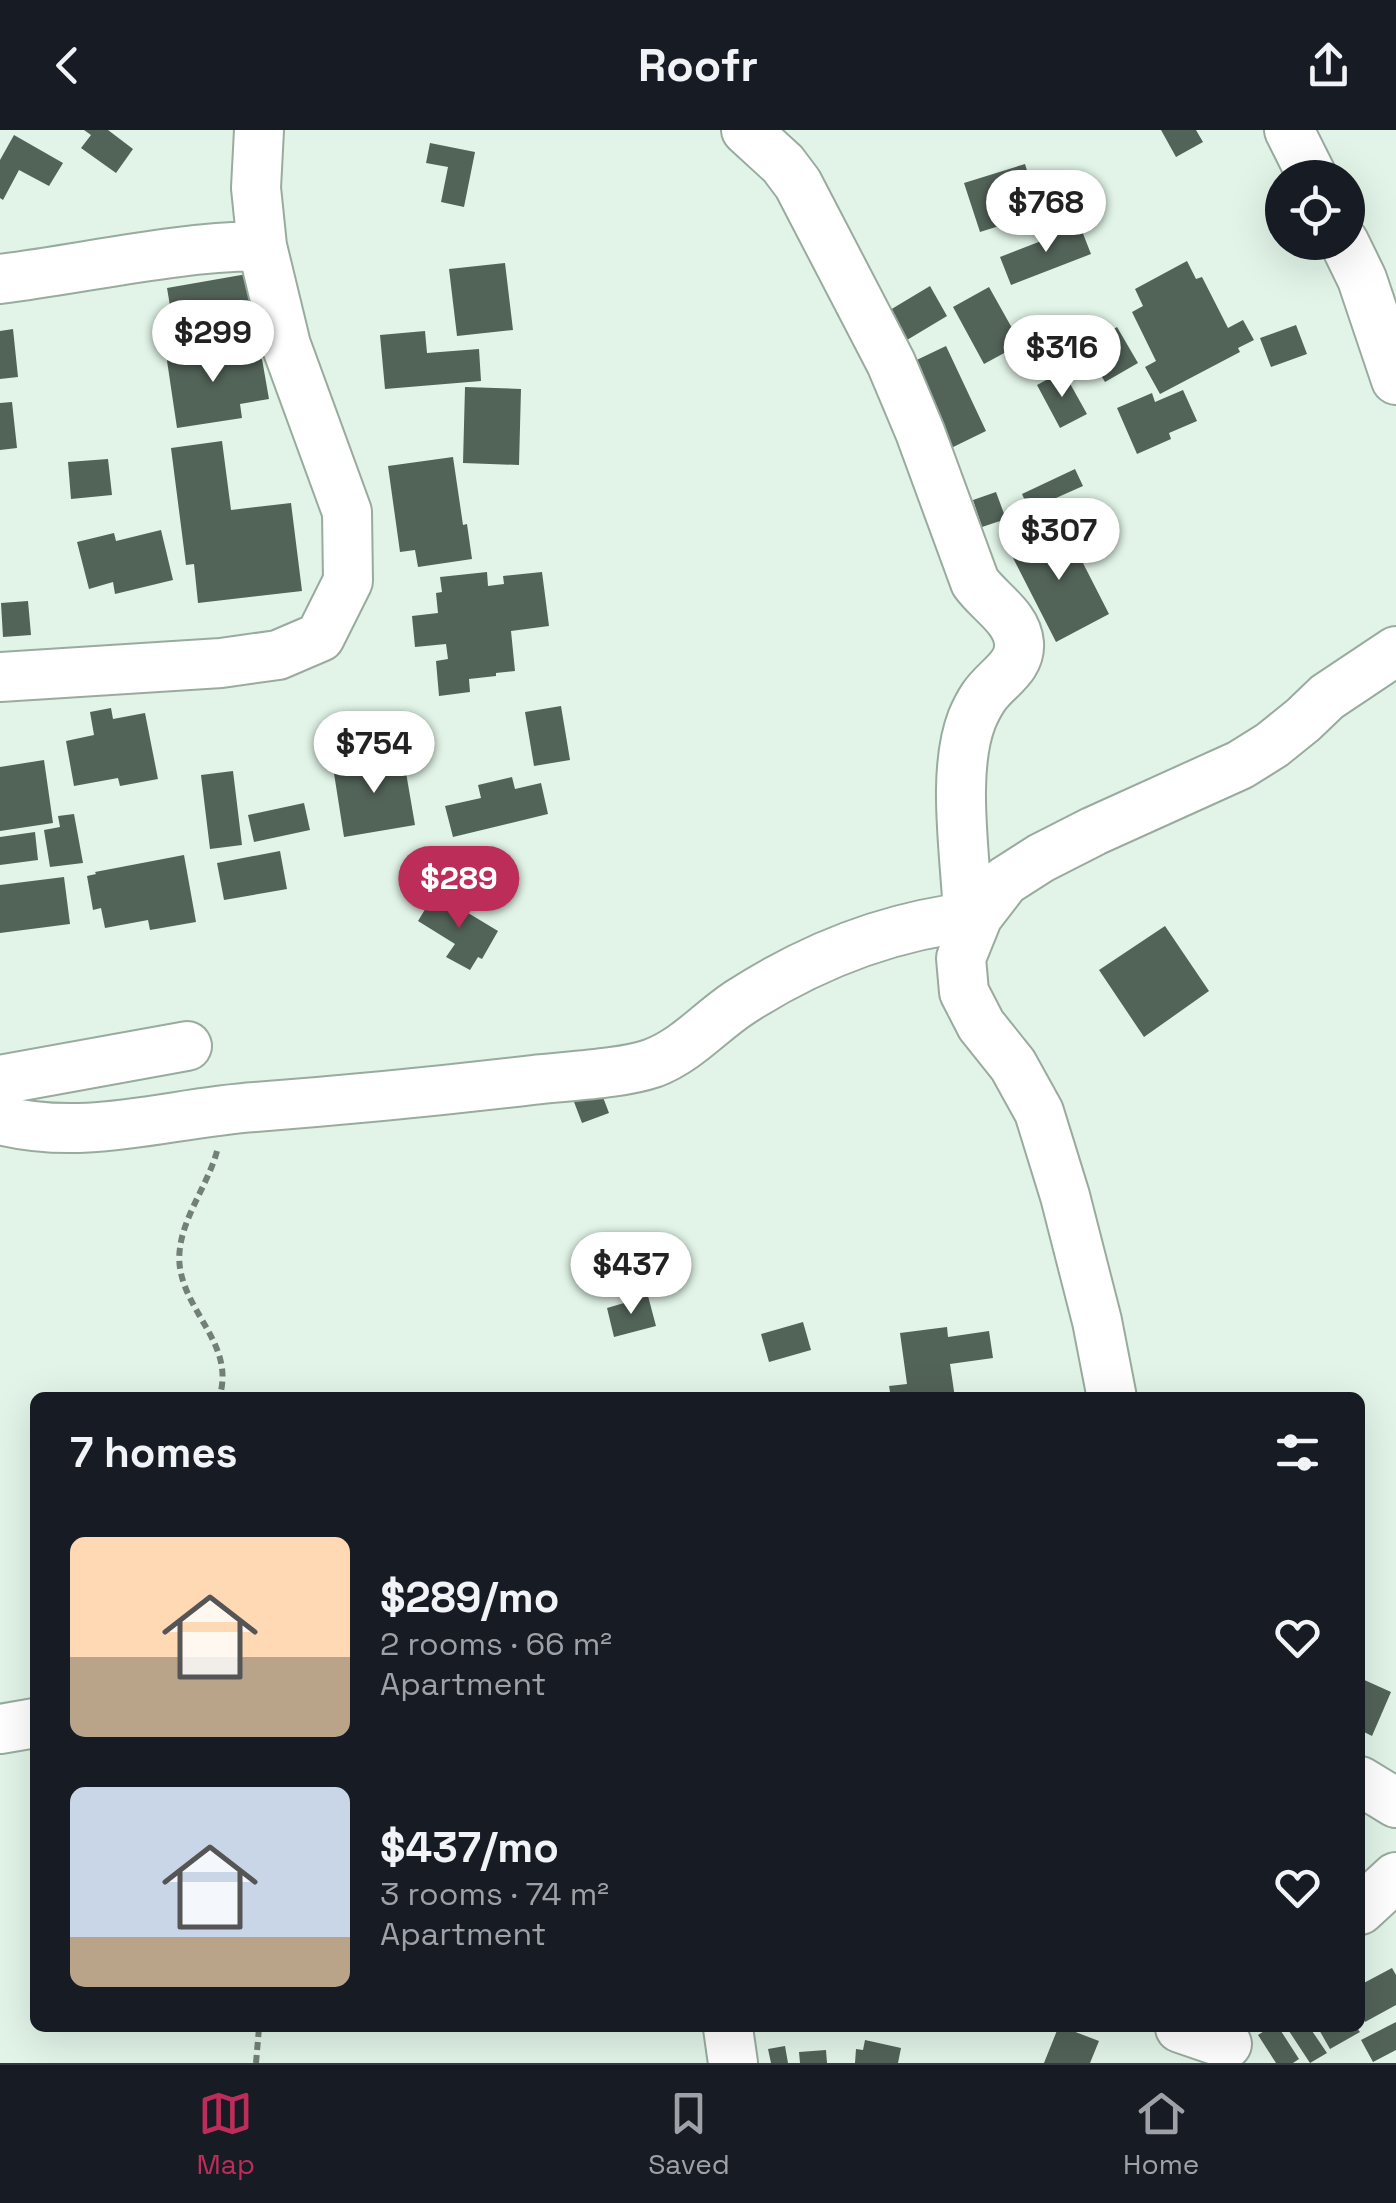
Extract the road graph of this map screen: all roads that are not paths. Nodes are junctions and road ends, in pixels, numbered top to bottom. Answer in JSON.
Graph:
{"nodes":[{"id":1,"x":259,"y":130,"type":"edge"},
{"id":2,"x":746,"y":130,"type":"edge"},
{"id":3,"x":1290,"y":130,"type":"edge"},
{"id":4,"x":1304,"y":160,"type":"edge"},
{"id":5,"x":262,"y":246,"type":"junction"},
{"id":6,"x":1353,"y":260,"type":"edge"},
{"id":7,"x":0,"y":280,"type":"edge"},
{"id":8,"x":1396,"y":380,"type":"edge"},
{"id":9,"x":1396,"y":651,"type":"edge"},
{"id":10,"x":0,"y":677,"type":"edge"},
{"id":11,"x":973,"y":916,"type":"junction"},
{"id":12,"x":187,"y":1046,"type":"dead end"},
{"id":13,"x":0,"y":1080,"type":"edge"},
{"id":14,"x":0,"y":1120,"type":"edge"},
{"id":15,"x":1111,"y":1392,"type":"edge"},
{"id":16,"x":30,"y":1724,"type":"edge"},
{"id":17,"x":0,"y":1729,"type":"edge"},
{"id":18,"x":1365,"y":1784,"type":"edge"},
{"id":19,"x":1396,"y":1804,"type":"edge"},
{"id":20,"x":1396,"y":1877,"type":"edge"},
{"id":21,"x":1365,"y":1905,"type":"edge"},
{"id":22,"x":729,"y":2032,"type":"edge"},
{"id":23,"x":1191,"y":2032,"type":"edge"},
{"id":24,"x":1227,"y":2045,"type":"edge"},
{"id":25,"x":733,"y":2063,"type":"edge"}],
"edges":[{"from":1,"to":5,"type":"street"},
{"from":2,"to":11,"type":"street"},
{"from":3,"to":4,"type":"street"},
{"from":5,"to":7,"type":"street"},
{"from":5,"to":10,"type":"street"},
{"from":6,"to":8,"type":"street"},
{"from":9,"to":11,"type":"street"},
{"from":11,"to":14,"type":"street"},
{"from":11,"to":15,"type":"street"},
{"from":12,"to":13,"type":"street"},
{"from":16,"to":17,"type":"street"},
{"from":18,"to":19,"type":"street"},
{"from":20,"to":21,"type":"street"},
{"from":22,"to":25,"type":"street"},
{"from":23,"to":24,"type":"street"}]}
